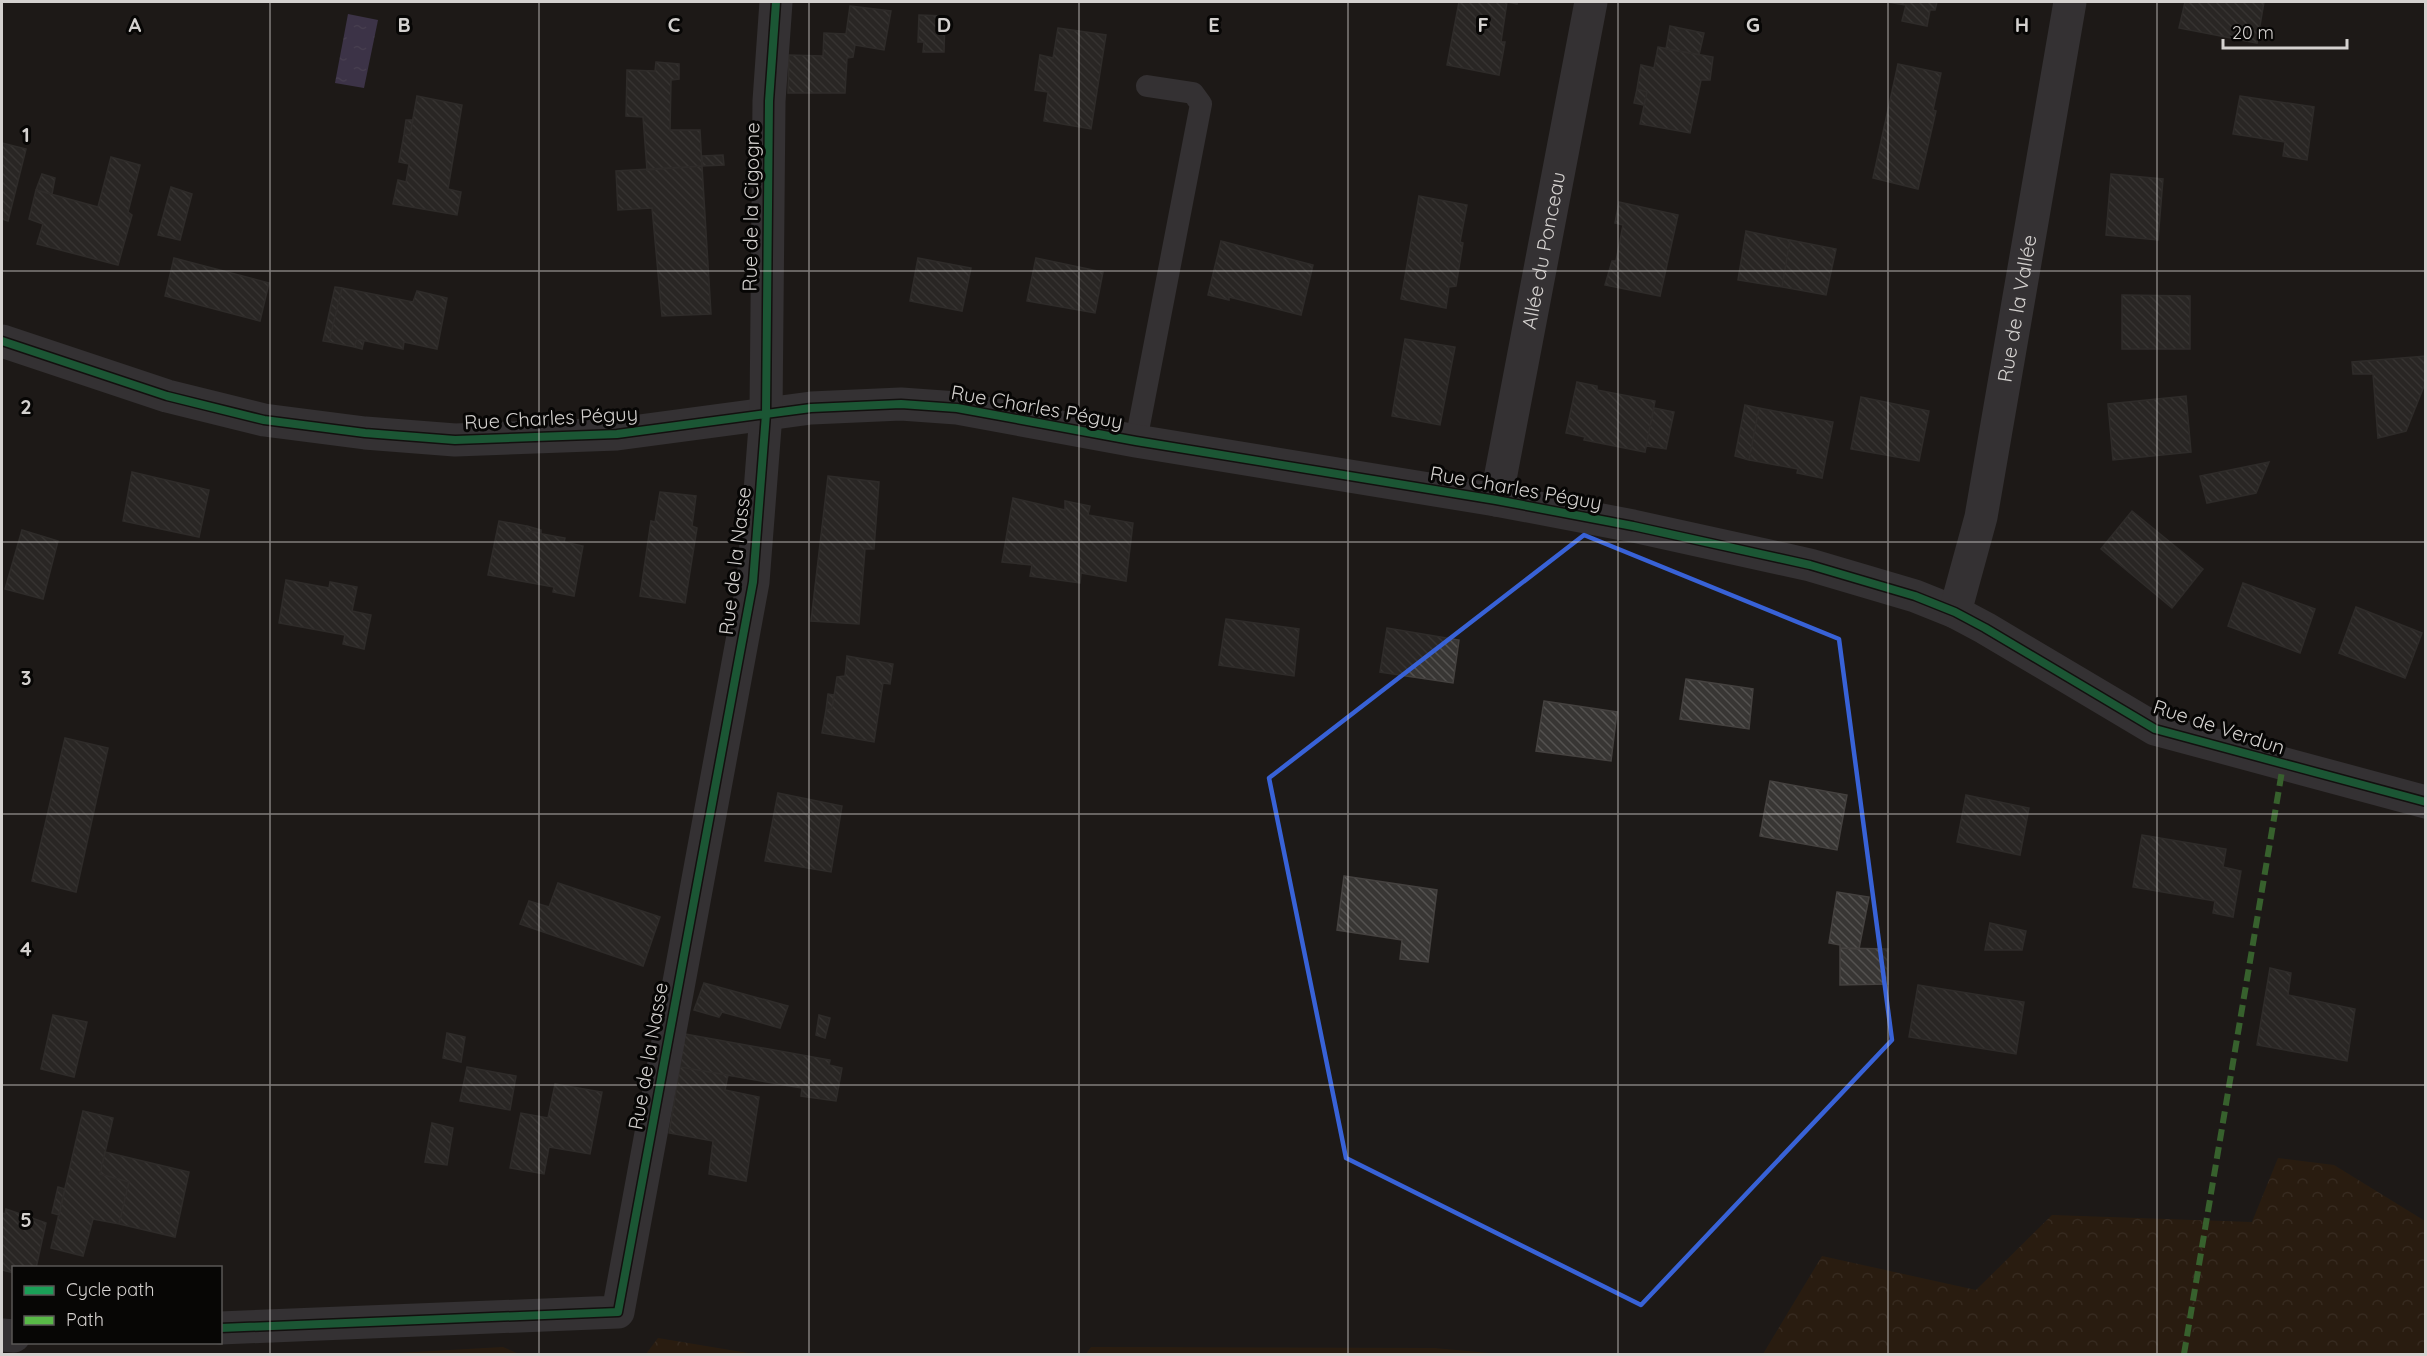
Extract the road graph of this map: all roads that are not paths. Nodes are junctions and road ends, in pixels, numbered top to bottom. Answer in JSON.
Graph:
{"nodes":[{"id":1,"x":776,"y":2,"type":"edge"},
{"id":2,"x":1591,"y":2,"type":"edge"},
{"id":3,"x":2070,"y":2,"type":"edge"},
{"id":4,"x":1147,"y":86,"type":"dead end"},
{"id":5,"x":2,"y":341,"type":"edge"},
{"id":6,"x":766,"y":414,"type":"junction"},
{"id":7,"x":1136,"y":441,"type":"junction"},
{"id":8,"x":1496,"y":500,"type":"junction"},
{"id":9,"x":1955,"y":612,"type":"junction"},
{"id":10,"x":2426,"y":802,"type":"edge"},
{"id":11,"x":222,"y":1328,"type":"edge"}],
"edges":[{"from":1,"to":6,"type":"street","name":"Rue de la Cigogne"},
{"from":2,"to":8,"type":"street","name":"Allée du Ponceau"},
{"from":3,"to":9,"type":"street","name":"Rue de la Vallée"},
{"from":4,"to":7,"type":"lane"},
{"from":5,"to":6,"type":"street","name":"Rue Charles Péguy"},
{"from":6,"to":7,"type":"street","name":"Rue Charles Péguy"},
{"from":6,"to":11,"type":"street","name":"Rue de la Nasse"},
{"from":7,"to":8,"type":"street","name":"Rue Charles Péguy"},
{"from":8,"to":9,"type":"street","name":"Rue Charles Péguy"},
{"from":9,"to":10,"type":"street","name":"Rue de Verdun"}]}
